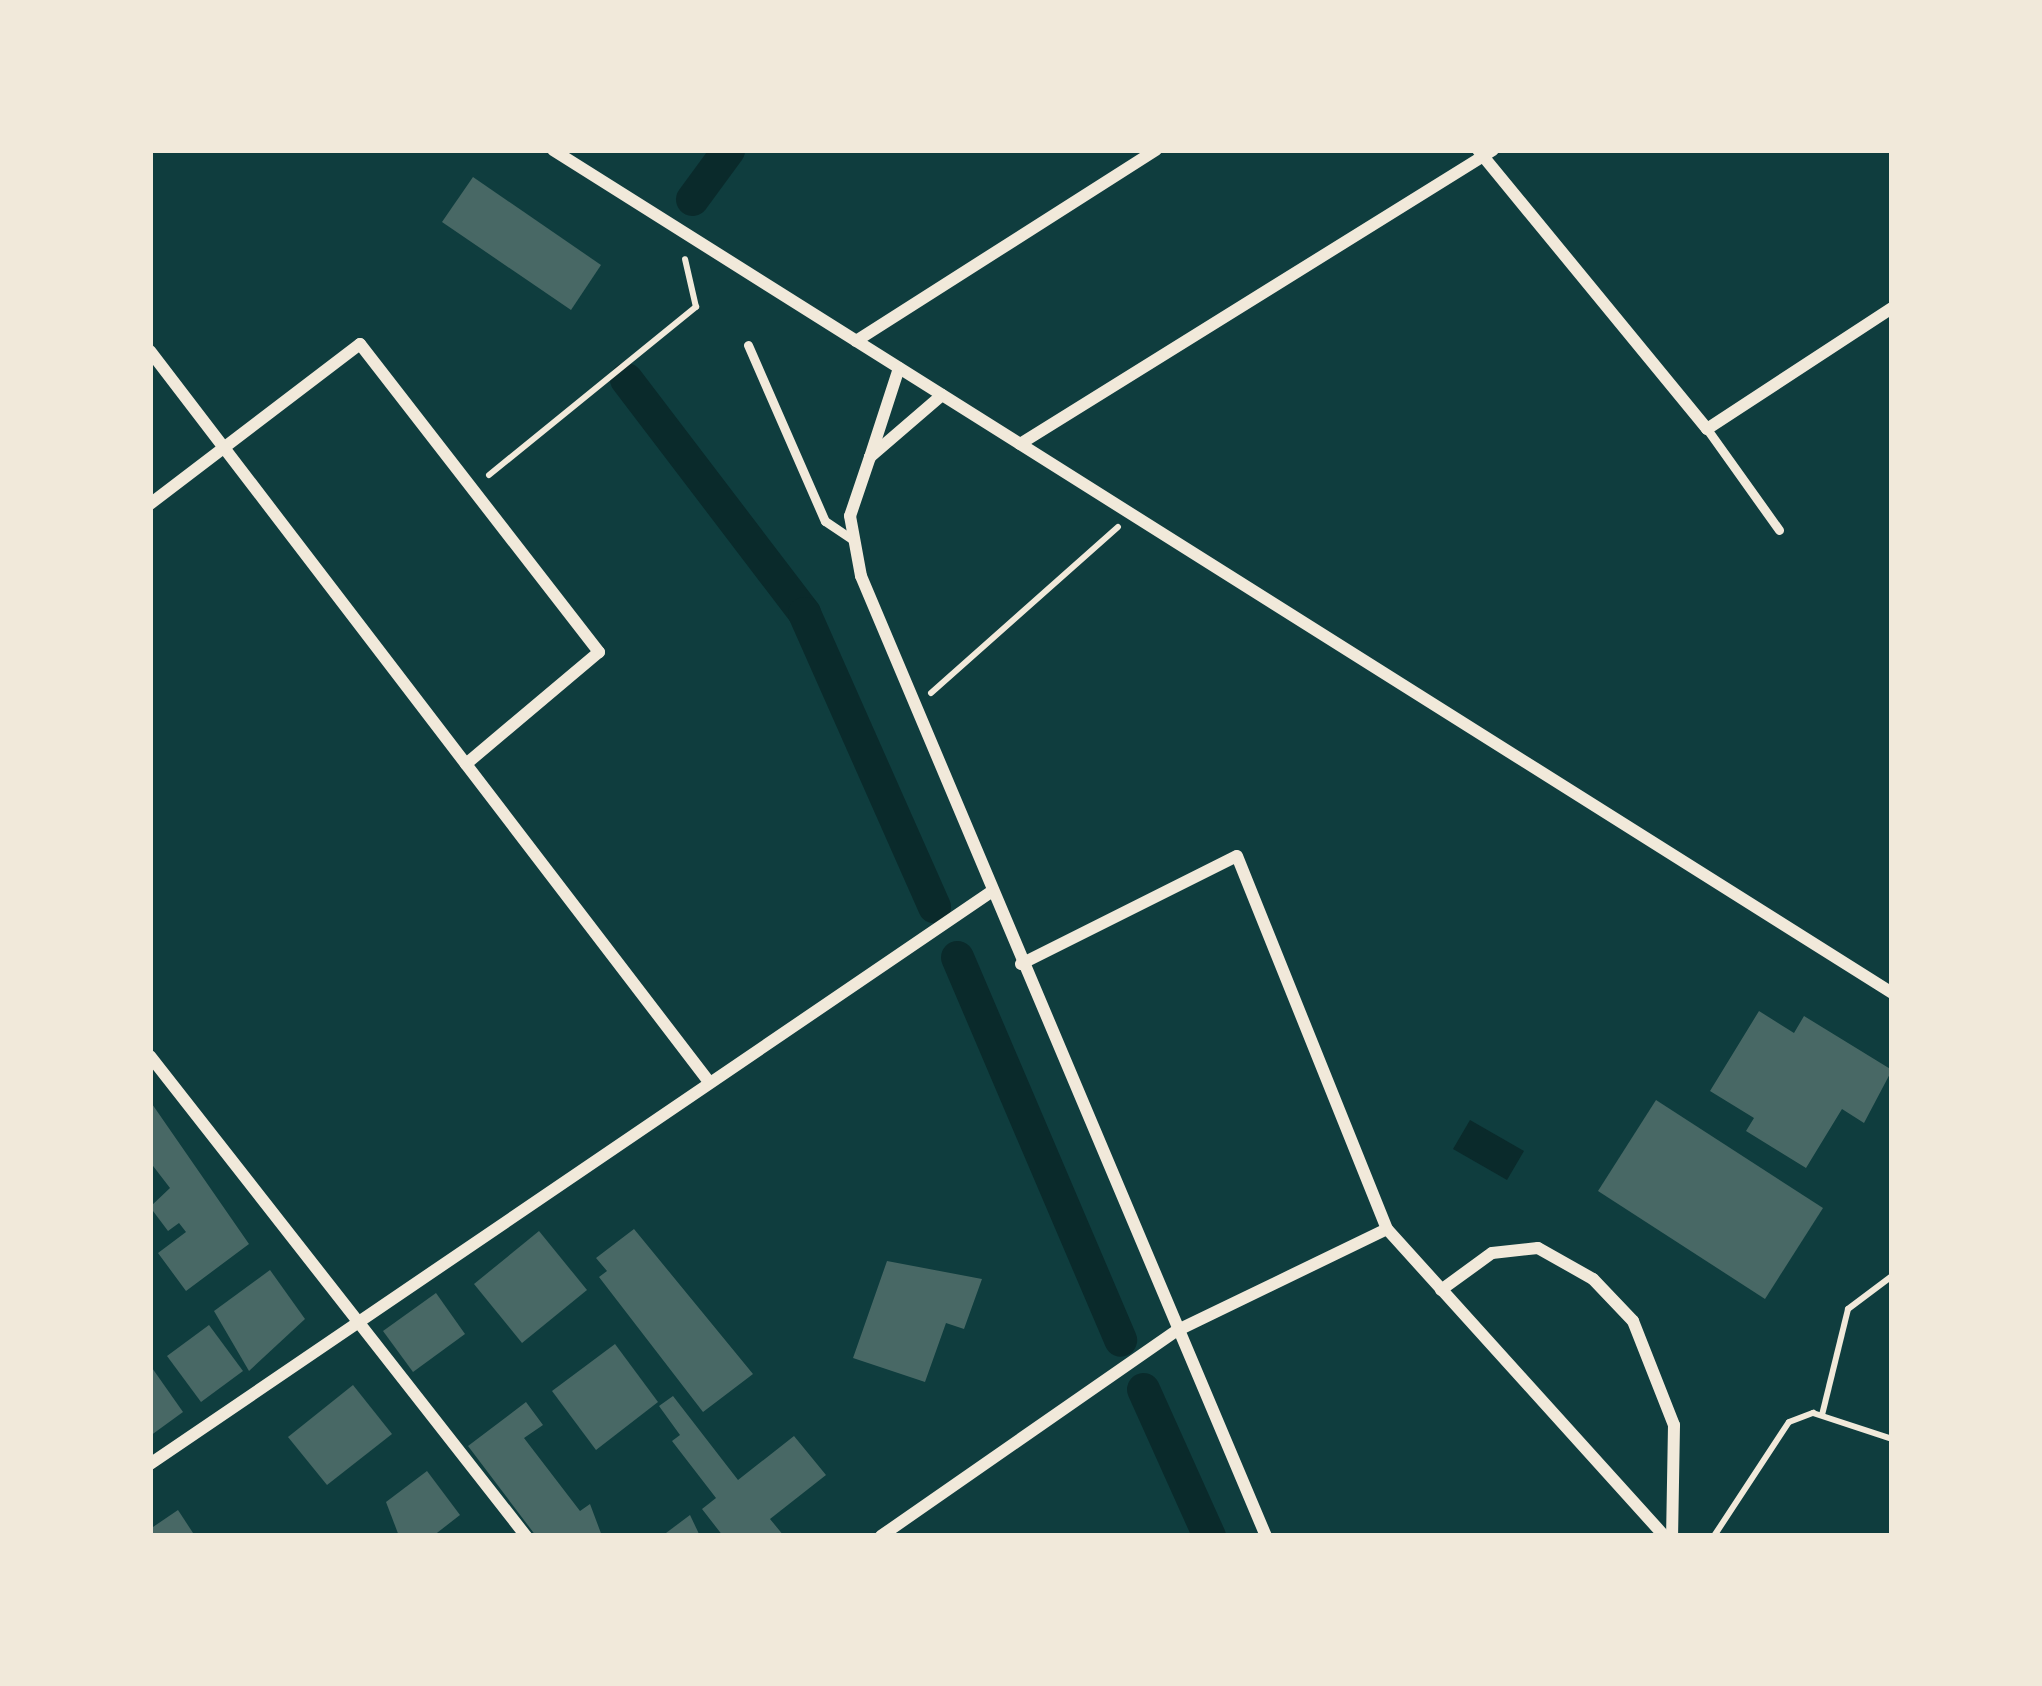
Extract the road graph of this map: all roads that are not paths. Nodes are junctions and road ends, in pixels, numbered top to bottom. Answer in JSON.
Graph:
{"nodes":[{"id":1,"x":553,"y":150,"type":"edge"},
{"id":2,"x":1156,"y":150,"type":"edge"},
{"id":3,"x":1484,"y":152,"type":"edge"},
{"id":4,"x":1892,"y":308,"type":"edge"},
{"id":5,"x":856,"y":341,"type":"junction"},
{"id":6,"x":748,"y":345,"type":"dead end"},
{"id":7,"x":150,"y":351,"type":"edge"},
{"id":8,"x":899,"y":368,"type":"junction"},
{"id":9,"x":942,"y":395,"type":"junction"},
{"id":10,"x":1707,"y":429,"type":"junction"},
{"id":11,"x":1020,"y":444,"type":"junction"},
{"id":12,"x":224,"y":448,"type":"junction"},
{"id":13,"x":870,"y":457,"type":"junction"},
{"id":14,"x":150,"y":503,"type":"edge"},
{"id":15,"x":1779,"y":530,"type":"dead end"},
{"id":16,"x":852,"y":539,"type":"junction"},
{"id":17,"x":466,"y":764,"type":"junction"},
{"id":18,"x":991,"y":892,"type":"junction"},
{"id":19,"x":1021,"y":964,"type":"junction"},
{"id":20,"x":1892,"y":993,"type":"edge"},
{"id":21,"x":150,"y":1056,"type":"edge"},
{"id":22,"x":709,"y":1082,"type":"junction"},
{"id":23,"x":1387,"y":1228,"type":"junction"},
{"id":24,"x":1441,"y":1290,"type":"junction"},
{"id":25,"x":356,"y":1321,"type":"junction"},
{"id":26,"x":1176,"y":1331,"type":"junction"},
{"id":27,"x":150,"y":1464,"type":"edge"},
{"id":28,"x":526,"y":1536,"type":"edge"},
{"id":29,"x":880,"y":1536,"type":"edge"},
{"id":30,"x":1266,"y":1536,"type":"edge"},
{"id":31,"x":1668,"y":1536,"type":"edge"}],
"edges":[{"from":1,"to":5,"type":"street"},
{"from":2,"to":5,"type":"street"},
{"from":3,"to":10,"type":"street"},
{"from":3,"to":11,"type":"street"},
{"from":4,"to":10,"type":"street"},
{"from":5,"to":8,"type":"street"},
{"from":6,"to":16,"type":"lane"},
{"from":7,"to":12,"type":"street"},
{"from":8,"to":9,"type":"street"},
{"from":8,"to":13,"type":"street"},
{"from":9,"to":11,"type":"street"},
{"from":9,"to":13,"type":"street"},
{"from":10,"to":15,"type":"lane"},
{"from":11,"to":20,"type":"street"},
{"from":12,"to":14,"type":"street"},
{"from":12,"to":17,"type":"street"},
{"from":12,"to":17,"type":"street"},
{"from":13,"to":16,"type":"street"},
{"from":16,"to":18,"type":"street"},
{"from":17,"to":22,"type":"street"},
{"from":18,"to":19,"type":"street"},
{"from":18,"to":22,"type":"street"},
{"from":19,"to":23,"type":"street"},
{"from":19,"to":26,"type":"street"},
{"from":21,"to":25,"type":"street"},
{"from":22,"to":25,"type":"street"},
{"from":23,"to":24,"type":"street"},
{"from":23,"to":26,"type":"street"},
{"from":24,"to":31,"type":"street"},
{"from":24,"to":31,"type":"street"},
{"from":25,"to":27,"type":"street"},
{"from":25,"to":28,"type":"street"},
{"from":26,"to":29,"type":"street"},
{"from":26,"to":30,"type":"street"}]}
